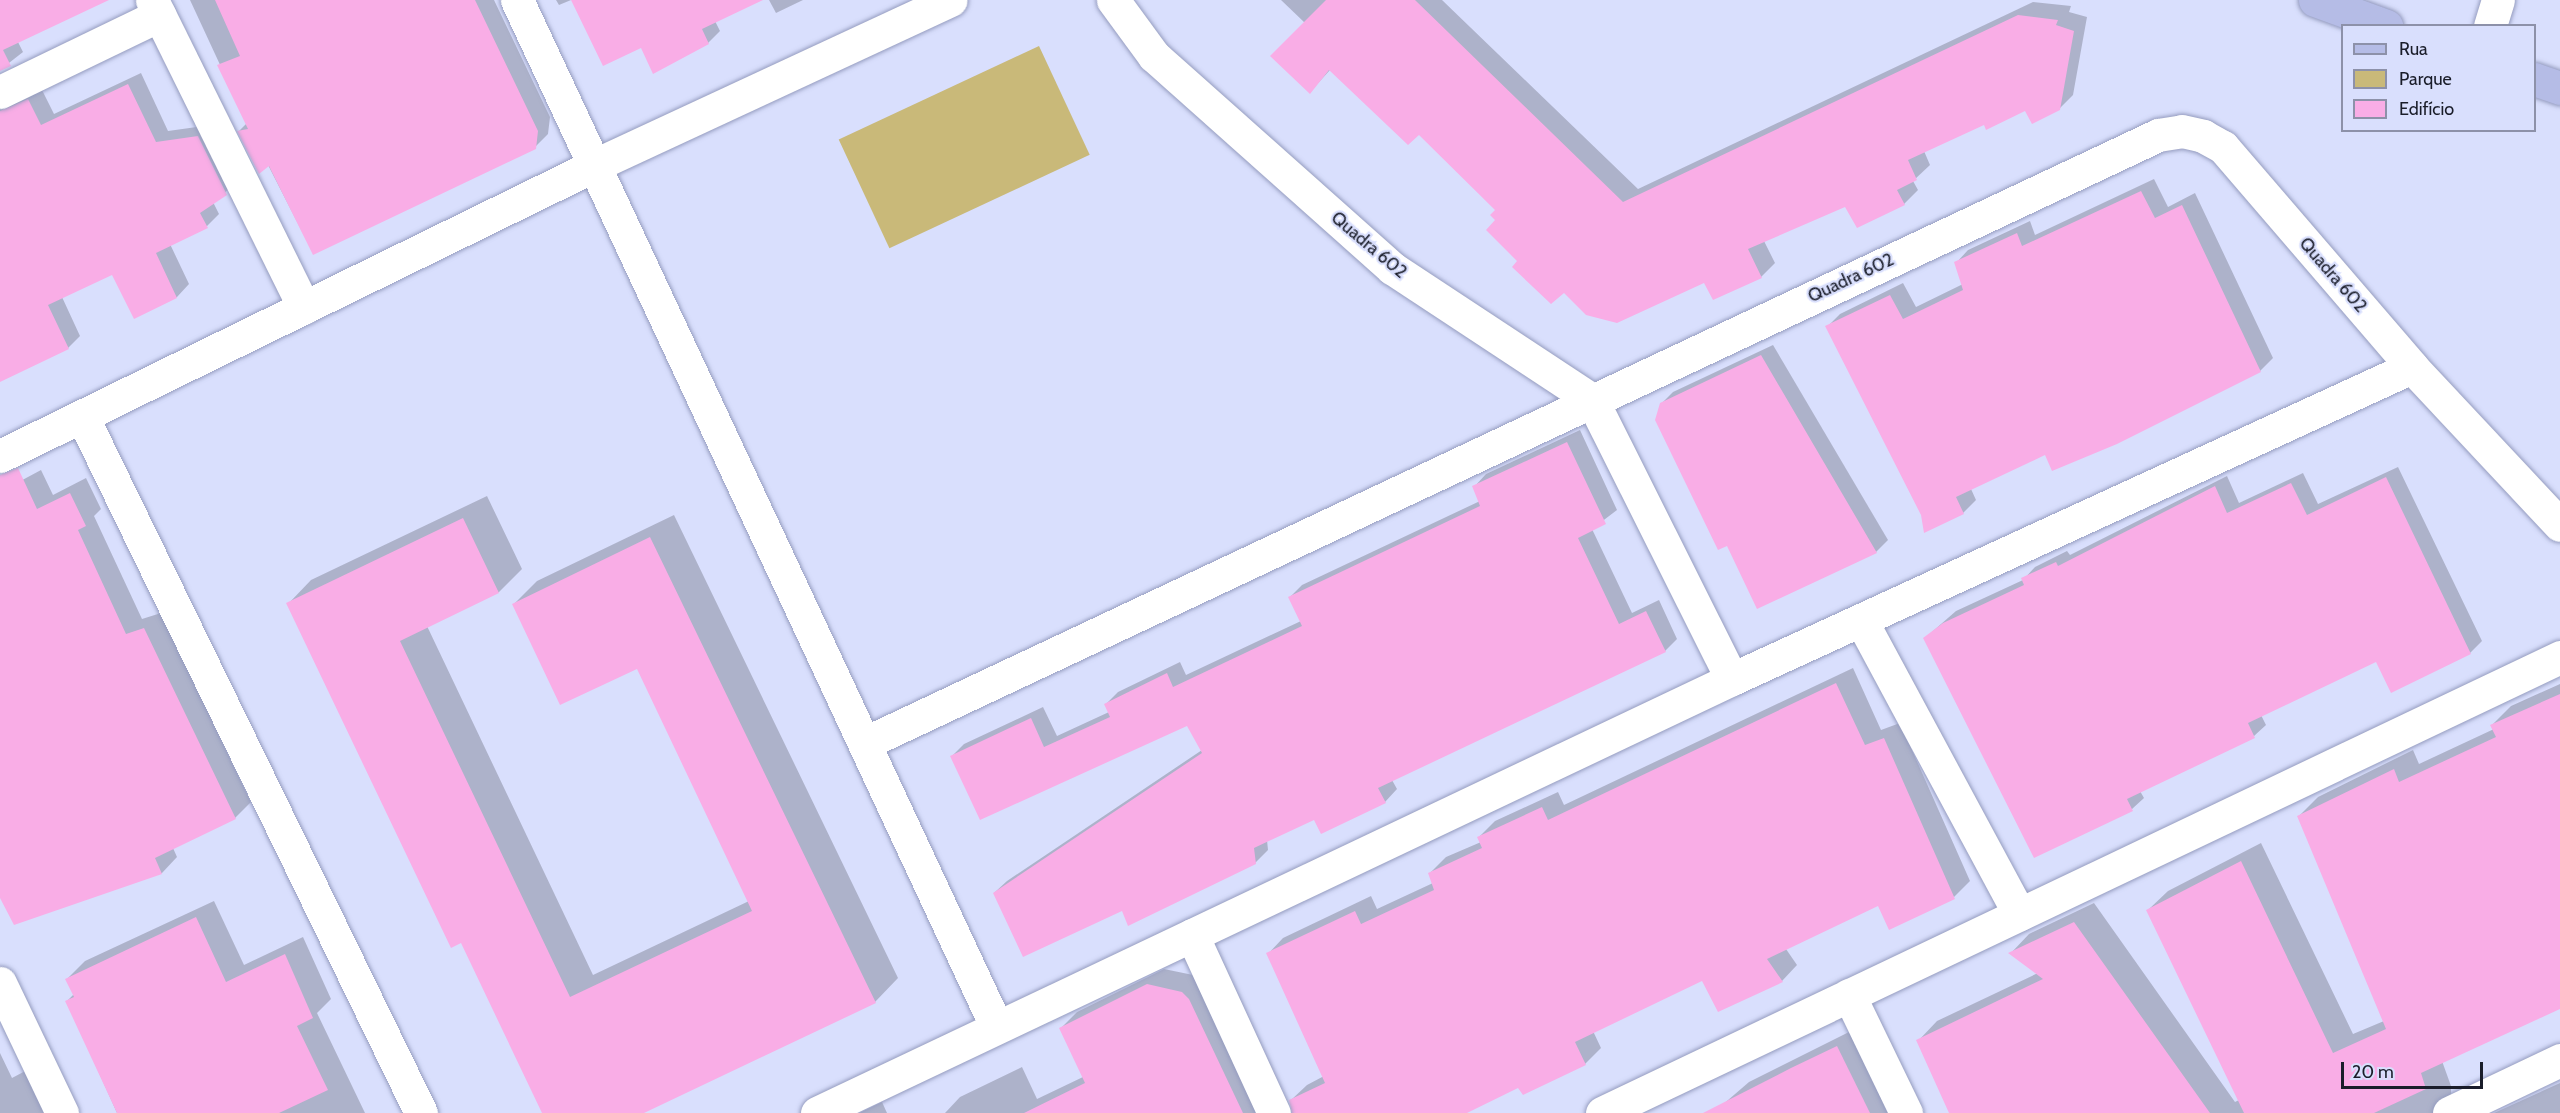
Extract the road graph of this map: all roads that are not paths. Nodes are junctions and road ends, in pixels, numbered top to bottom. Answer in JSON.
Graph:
{"nodes":[{"id":1,"x":517,"y":0,"type":"edge"},
{"id":2,"x":951,"y":0,"type":"edge"},
{"id":3,"x":1113,"y":0,"type":"edge"},
{"id":4,"x":2315,"y":0,"type":"edge"},
{"id":5,"x":2498,"y":0,"type":"edge"},
{"id":6,"x":155,"y":8,"type":"edge"},
{"id":7,"x":2381,"y":24,"type":"edge"},
{"id":8,"x":2491,"y":24,"type":"edge"},
{"id":9,"x":2536,"y":79,"type":"edge"},
{"id":10,"x":2560,"y":88,"type":"edge"},
{"id":11,"x":0,"y":92,"type":"edge"},
{"id":12,"x":595,"y":165,"type":"junction"},
{"id":13,"x":304,"y":309,"type":"junction"},
{"id":14,"x":2412,"y":367,"type":"junction"},
{"id":15,"x":1592,"y":400,"type":"junction"},
{"id":16,"x":81,"y":416,"type":"junction"},
{"id":17,"x":0,"y":456,"type":"edge"},
{"id":18,"x":2560,"y":525,"type":"edge"},
{"id":19,"x":1861,"y":620,"type":"junction"},
{"id":20,"x":2560,"y":657,"type":"edge"},
{"id":21,"x":1732,"y":679,"type":"junction"},
{"id":22,"x":865,"y":743,"type":"junction"},
{"id":23,"x":2019,"y":914,"type":"junction"},
{"id":24,"x":1192,"y":935,"type":"junction"},
{"id":25,"x":0,"y":983,"type":"edge"},
{"id":26,"x":1849,"y":996,"type":"junction"},
{"id":27,"x":996,"y":1026,"type":"junction"},
{"id":28,"x":2560,"y":1060,"type":"edge"},
{"id":29,"x":62,"y":1113,"type":"edge"},
{"id":30,"x":421,"y":1113,"type":"edge"},
{"id":31,"x":817,"y":1113,"type":"edge"},
{"id":32,"x":1274,"y":1113,"type":"edge"},
{"id":33,"x":1602,"y":1113,"type":"edge"},
{"id":34,"x":1906,"y":1113,"type":"edge"},
{"id":35,"x":2449,"y":1113,"type":"edge"}],
"edges":[{"from":1,"to":12,"type":"street"},
{"from":2,"to":12,"type":"street"},
{"from":3,"to":15,"type":"street","name":"Quadra 602"},
{"from":4,"to":7,"type":"main road"},
{"from":5,"to":8,"type":"street"},
{"from":6,"to":11,"type":"street"},
{"from":6,"to":13,"type":"street"},
{"from":9,"to":10,"type":"main road"},
{"from":12,"to":13,"type":"street"},
{"from":12,"to":22,"type":"street"},
{"from":13,"to":16,"type":"street"},
{"from":14,"to":15,"type":"street","name":"Quadra 602"},
{"from":14,"to":18,"type":"street","name":"Quadra 602"},
{"from":14,"to":19,"type":"street"},
{"from":15,"to":21,"type":"street"},
{"from":15,"to":22,"type":"street"},
{"from":16,"to":17,"type":"street"},
{"from":16,"to":30,"type":"street"},
{"from":19,"to":21,"type":"street"},
{"from":19,"to":23,"type":"street"},
{"from":20,"to":23,"type":"street"},
{"from":21,"to":24,"type":"street"},
{"from":22,"to":27,"type":"street"},
{"from":23,"to":26,"type":"street"},
{"from":24,"to":27,"type":"street"},
{"from":24,"to":32,"type":"street"},
{"from":25,"to":29,"type":"street"},
{"from":26,"to":33,"type":"street"},
{"from":26,"to":34,"type":"street"},
{"from":27,"to":31,"type":"street"},
{"from":28,"to":35,"type":"street"}]}
